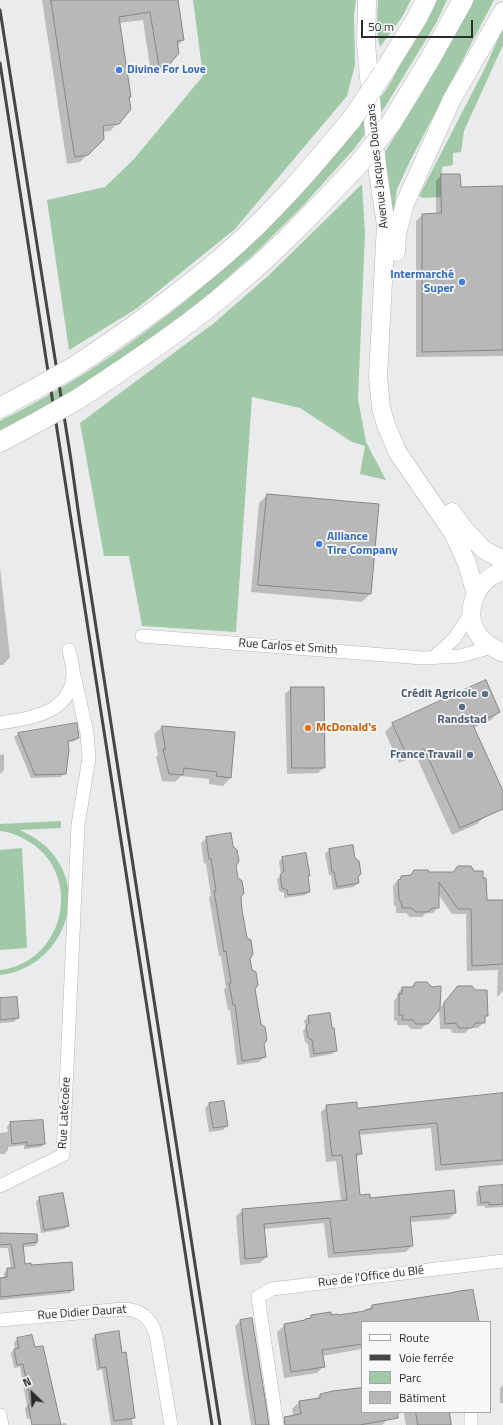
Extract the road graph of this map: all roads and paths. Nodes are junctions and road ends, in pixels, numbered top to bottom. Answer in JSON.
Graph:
{"nodes":[{"id":1,"x":367,"y":0,"type":"edge"},
{"id":2,"x":426,"y":0,"type":"edge"},
{"id":3,"x":463,"y":0,"type":"edge"},
{"id":4,"x":503,"y":11,"type":"edge"},
{"id":5,"x":0,"y":408,"type":"edge"},
{"id":6,"x":0,"y":442,"type":"edge"},
{"id":7,"x":503,"y":560,"type":"edge"},
{"id":8,"x":503,"y":571,"type":"edge"},
{"id":9,"x":476,"y":595,"type":"junction"},
{"id":10,"x":471,"y":612,"type":"junction"},
{"id":11,"x":142,"y":636,"type":"dead end"},
{"id":12,"x":69,"y":650,"type":"dead end"},
{"id":13,"x":497,"y":650,"type":"edge"},
{"id":14,"x":434,"y":657,"type":"junction"},
{"id":15,"x":73,"y":671,"type":"junction"},
{"id":16,"x":0,"y":723,"type":"edge"},
{"id":17,"x":0,"y":1186,"type":"edge"},
{"id":18,"x":503,"y":1261,"type":"edge"},
{"id":19,"x":0,"y":1320,"type":"edge"},
{"id":20,"x":471,"y":1413,"type":"edge"},
{"id":21,"x":0,"y":1415,"type":"edge"},
{"id":22,"x":2,"y":1425,"type":"edge"},
{"id":23,"x":171,"y":1425,"type":"edge"},
{"id":24,"x":277,"y":1425,"type":"edge"},
{"id":25,"x":471,"y":1425,"type":"edge"}],
"edges":[{"from":1,"to":9,"type":"main road","name":"Avenue Jacques Douzans"},
{"from":2,"to":5,"type":"main road","bridge":true},
{"from":3,"to":6,"type":"main road","bridge":true},
{"from":4,"to":7,"type":"main road","name":"Avenue Jacques Douzans"},
{"from":8,"to":9,"type":"main road"},
{"from":9,"to":10,"type":"main road"},
{"from":10,"to":13,"type":"main road"},
{"from":10,"to":14,"type":"street"},
{"from":11,"to":14,"type":"street","name":"Rue Carlos et Smith"},
{"from":12,"to":15,"type":"street"},
{"from":13,"to":14,"type":"street","name":"Rue Carlos et Smith"},
{"from":15,"to":16,"type":"street"},
{"from":15,"to":17,"type":"street","name":"Rue Latécoère"},
{"from":18,"to":24,"type":"street","name":"Rue de l'Office du Blé"},
{"from":19,"to":23,"type":"street","name":"Rue Didier Daurat"},
{"from":20,"to":25,"type":"street"},
{"from":21,"to":22,"type":"street"}]}
